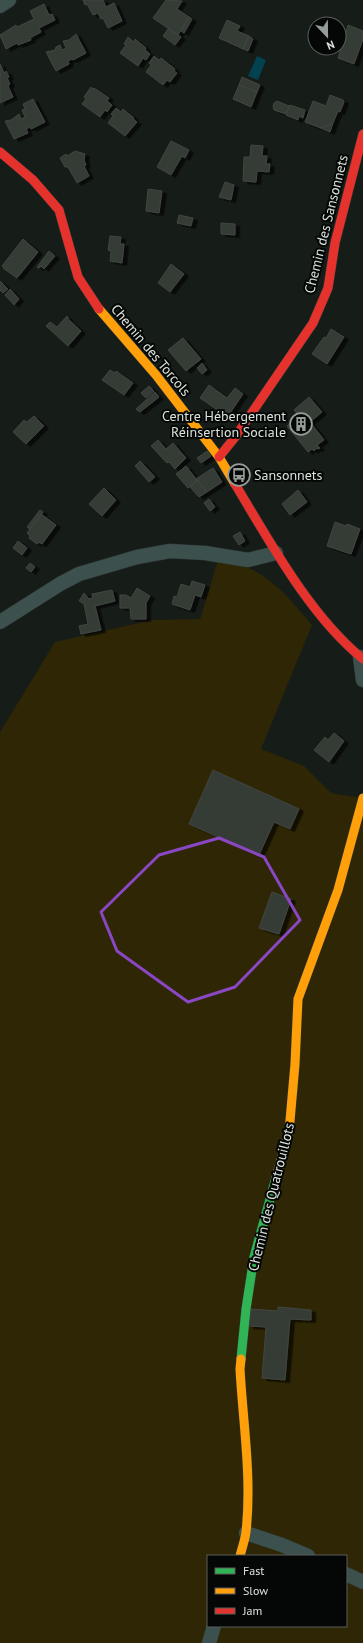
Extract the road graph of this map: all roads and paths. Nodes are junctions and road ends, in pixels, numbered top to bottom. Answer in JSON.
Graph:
{"nodes":[{"id":1,"x":9,"y":0,"type":"edge"},
{"id":2,"x":0,"y":6,"type":"edge"},
{"id":3,"x":363,"y":134,"type":"edge"},
{"id":4,"x":0,"y":152,"type":"edge"},
{"id":5,"x":219,"y":457,"type":"junction"},
{"id":6,"x":276,"y":553,"type":"junction"},
{"id":7,"x":0,"y":622,"type":"edge"},
{"id":8,"x":361,"y":658,"type":"edge"},
{"id":9,"x":363,"y":680,"type":"edge"},
{"id":10,"x":363,"y":798,"type":"edge"},
{"id":11,"x":246,"y":1533,"type":"junction"},
{"id":12,"x":240,"y":1555,"type":"edge"},
{"id":13,"x":306,"y":1555,"type":"edge"},
{"id":14,"x":347,"y":1574,"type":"edge"},
{"id":15,"x":363,"y":1582,"type":"edge"},
{"id":16,"x":214,"y":1627,"type":"edge"},
{"id":17,"x":208,"y":1643,"type":"edge"}],
"edges":[{"from":1,"to":2,"type":"street"},
{"from":3,"to":5,"type":"street","name":"Chemin des Sansonnets"},
{"from":4,"to":5,"type":"street","name":"Chemin des Torcols"},
{"from":5,"to":6,"type":"street","name":"Chemin des Torcols"},
{"from":6,"to":7,"type":"street"},
{"from":6,"to":8,"type":"street","name":"Chemin des Torcols"},
{"from":8,"to":9,"type":"street"},
{"from":10,"to":11,"type":"street","name":"Chemin des Quatrouillots"},
{"from":11,"to":12,"type":"street","name":"Chemin des Quatrouillots"},
{"from":11,"to":13,"type":"street"},
{"from":14,"to":15,"type":"street"},
{"from":16,"to":17,"type":"street"}]}
